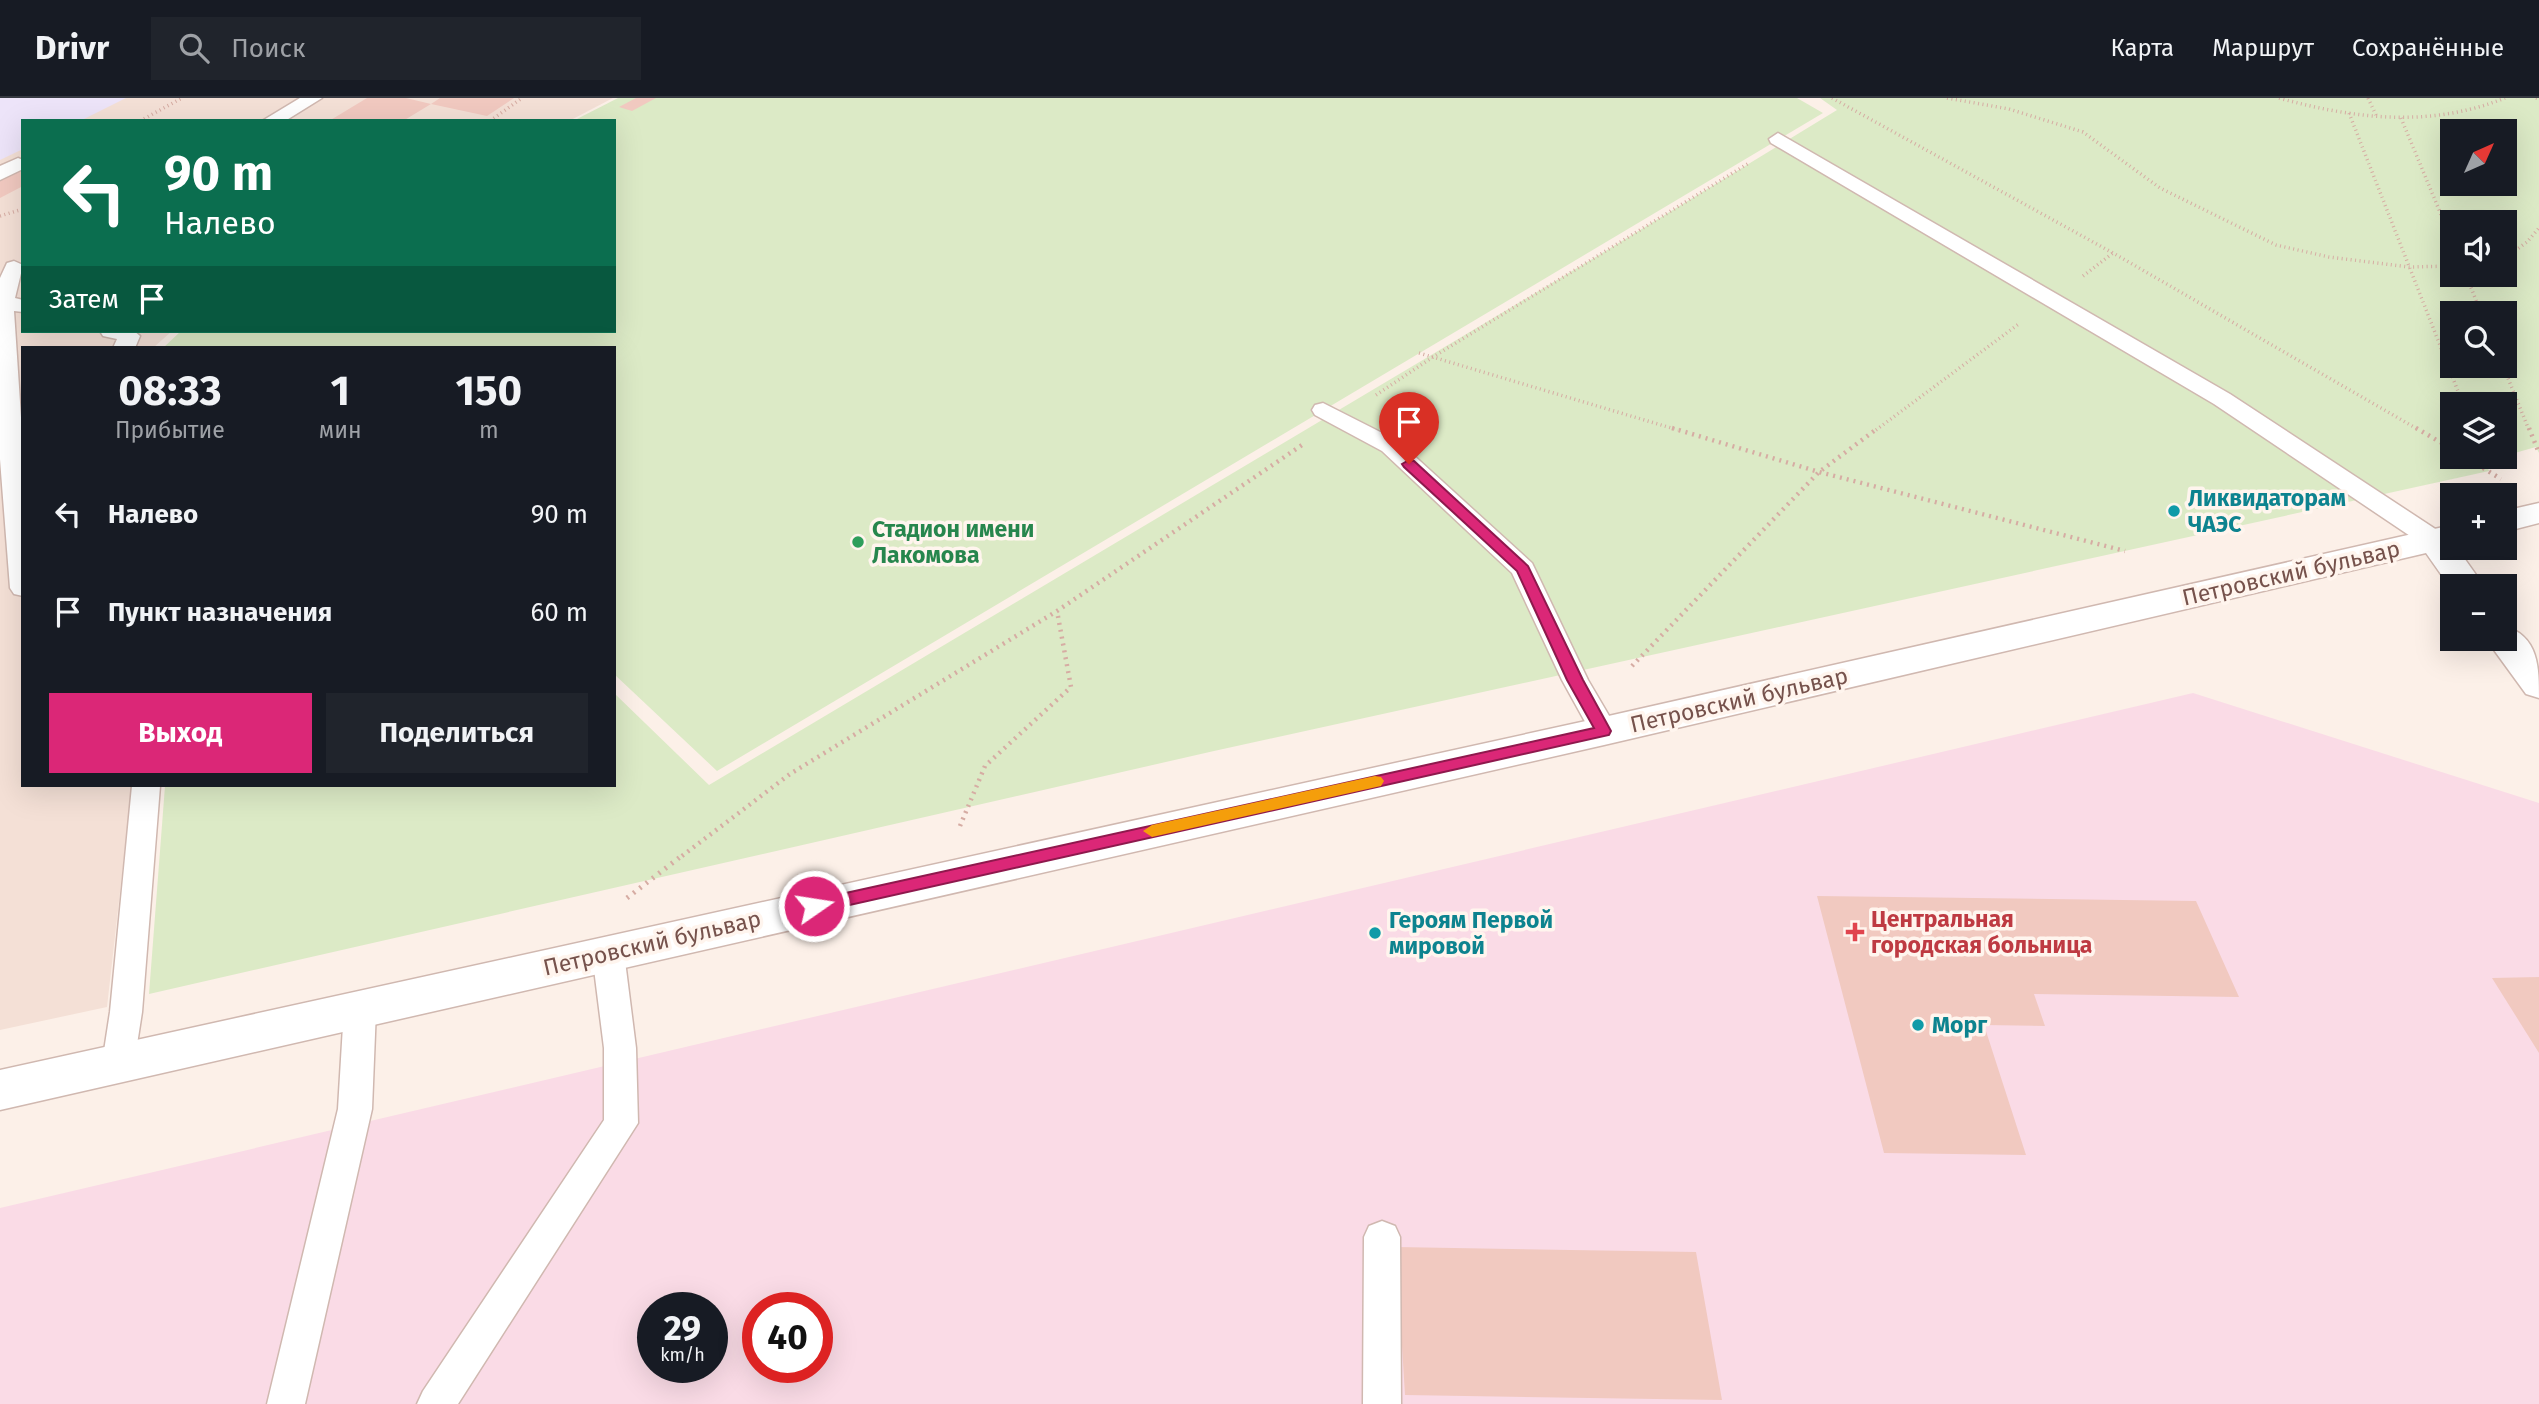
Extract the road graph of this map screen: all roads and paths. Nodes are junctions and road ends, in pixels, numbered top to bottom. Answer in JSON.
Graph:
{"nodes":[{"id":1,"x":182,"y":98,"type":"edge"},
{"id":2,"x":313,"y":98,"type":"edge"},
{"id":3,"x":522,"y":98,"type":"edge"},
{"id":4,"x":1832,"y":98,"type":"edge"},
{"id":5,"x":1947,"y":98,"type":"edge"},
{"id":6,"x":2279,"y":98,"type":"edge"},
{"id":7,"x":2368,"y":98,"type":"edge"},
{"id":8,"x":2505,"y":98,"type":"edge"},
{"id":9,"x":2349,"y":113,"type":"junction"},
{"id":10,"x":2376,"y":116,"type":"junction"},
{"id":11,"x":2401,"y":118,"type":"junction"},
{"id":12,"x":144,"y":119,"type":"edge"},
{"id":13,"x":275,"y":119,"type":"edge"},
{"id":14,"x":492,"y":119,"type":"edge"},
{"id":15,"x":1780,"y":141,"type":"joint"},
{"id":16,"x":18,"y":164,"type":"dead end"},
{"id":17,"x":0,"y":174,"type":"edge"},
{"id":18,"x":21,"y":209,"type":"edge"},
{"id":19,"x":2440,"y":212,"type":"edge"},
{"id":20,"x":0,"y":216,"type":"edge"},
{"id":21,"x":2539,"y":228,"type":"edge"},
{"id":22,"x":2517,"y":249,"type":"edge"},
{"id":23,"x":2113,"y":253,"type":"junction"},
{"id":24,"x":12,"y":265,"type":"edge"},
{"id":25,"x":2440,"y":266,"type":"edge"},
{"id":26,"x":2409,"y":267,"type":"junction"},
{"id":27,"x":2051,"y":299,"type":"junction"},
{"id":28,"x":13,"y":303,"type":"edge"},
{"id":29,"x":1419,"y":353,"type":"dead end"},
{"id":30,"x":1433,"y":357,"type":"junction"},
{"id":31,"x":2508,"y":378,"type":"edge"},
{"id":32,"x":2458,"y":392,"type":"edge"},
{"id":33,"x":1331,"y":415,"type":"junction"},
{"id":34,"x":2440,"y":442,"type":"edge"},
{"id":35,"x":2539,"y":453,"type":"edge"},
{"id":36,"x":1819,"y":472,"type":"junction"},
{"id":37,"x":2539,"y":513,"type":"edge"},
{"id":38,"x":2517,"y":519,"type":"edge"},
{"id":39,"x":2440,"y":536,"type":"edge"},
{"id":40,"x":2440,"y":539,"type":"edge"},
{"id":41,"x":2125,"y":551,"type":"dead end"},
{"id":42,"x":21,"y":570,"type":"edge"},
{"id":43,"x":1057,"y":611,"type":"junction"},
{"id":44,"x":2514,"y":651,"type":"edge"},
{"id":45,"x":1632,"y":666,"type":"dead end"},
{"id":46,"x":2539,"y":685,"type":"edge"},
{"id":47,"x":1604,"y":731,"type":"junction"},
{"id":48,"x":146,"y":787,"type":"edge"},
{"id":49,"x":960,"y":825,"type":"dead end"},
{"id":50,"x":619,"y":904,"type":"dead end"},
{"id":51,"x":608,"y":953,"type":"junction"},
{"id":52,"x":360,"y":1009,"type":"junction"},
{"id":53,"x":118,"y":1064,"type":"junction"},
{"id":54,"x":0,"y":1090,"type":"edge"},
{"id":55,"x":1382,"y":1237,"type":"dead end"},
{"id":56,"x":286,"y":1404,"type":"edge"},
{"id":57,"x":436,"y":1404,"type":"edge"},
{"id":58,"x":1382,"y":1404,"type":"edge"}],
"edges":[{"from":1,"to":12,"type":"path"},
{"from":2,"to":13,"type":"lane"},
{"from":3,"to":14,"type":"path"},
{"from":4,"to":23,"type":"path"},
{"from":5,"to":26,"type":"path"},
{"from":6,"to":9,"type":"path"},
{"from":7,"to":10,"type":"path"},
{"from":8,"to":11,"type":"path"},
{"from":9,"to":10,"type":"path"},
{"from":9,"to":26,"type":"path"},
{"from":10,"to":11,"type":"path"},
{"from":11,"to":19,"type":"path"},
{"from":15,"to":27,"type":"lane"},
{"from":15,"to":30,"type":"path"},
{"from":16,"to":17,"type":"lane"},
{"from":18,"to":20,"type":"path"},
{"from":21,"to":22,"type":"path"},
{"from":23,"to":27,"type":"path"},
{"from":23,"to":34,"type":"path"},
{"from":24,"to":28,"type":"lane"},
{"from":25,"to":26,"type":"path"},
{"from":26,"to":32,"type":"path"},
{"from":27,"to":36,"type":"path"},
{"from":27,"to":39,"type":"lane"},
{"from":28,"to":42,"type":"lane"},
{"from":29,"to":30,"type":"path"},
{"from":30,"to":33,"type":"path"},
{"from":30,"to":36,"type":"path"},
{"from":31,"to":35,"type":"path"},
{"from":33,"to":43,"type":"path"},
{"from":33,"to":47,"type":"lane"},
{"from":36,"to":41,"type":"path"},
{"from":36,"to":45,"type":"path"},
{"from":37,"to":38,"type":"street"},
{"from":40,"to":47,"type":"street","name":"Петровский бульвар"},
{"from":43,"to":49,"type":"path"},
{"from":43,"to":50,"type":"path"},
{"from":44,"to":46,"type":"street"},
{"from":47,"to":51,"type":"street","name":"Петровский бульвар"},
{"from":48,"to":53,"type":"lane"},
{"from":51,"to":52,"type":"street","name":"Петровский бульвар"},
{"from":51,"to":57,"type":"lane"},
{"from":52,"to":53,"type":"street","name":"Петровский бульвар"},
{"from":52,"to":56,"type":"lane"},
{"from":53,"to":54,"type":"street","name":"Петровский бульвар"},
{"from":55,"to":58,"type":"lane"}]}
